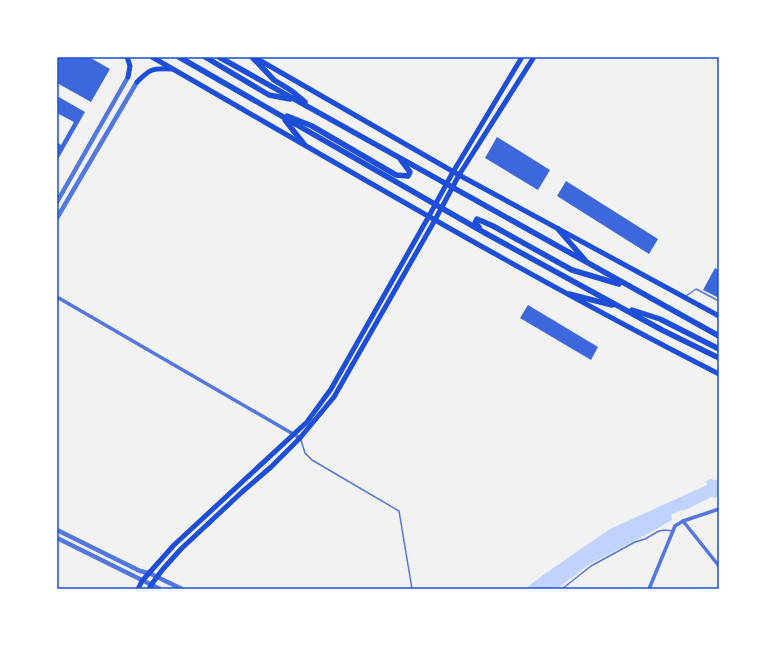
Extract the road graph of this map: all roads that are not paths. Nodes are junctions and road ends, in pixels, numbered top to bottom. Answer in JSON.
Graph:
{"nodes":[{"id":1,"x":127,"y":57,"type":"edge"},
{"id":2,"x":152,"y":57,"type":"edge"},
{"id":3,"x":179,"y":57,"type":"edge"},
{"id":4,"x":205,"y":57,"type":"edge"},
{"id":5,"x":219,"y":57,"type":"edge"},
{"id":6,"x":253,"y":57,"type":"edge"},
{"id":7,"x":522,"y":57,"type":"edge"},
{"id":8,"x":534,"y":57,"type":"edge"},
{"id":9,"x":172,"y":69,"type":"junction"},
{"id":10,"x":128,"y":77,"type":"joint"},
{"id":11,"x":137,"y":82,"type":"joint"},
{"id":12,"x":296,"y":100,"type":"junction"},
{"id":13,"x":270,"y":110,"type":"junction"},
{"id":14,"x":314,"y":110,"type":"junction"},
{"id":15,"x":282,"y":116,"type":"junction"},
{"id":16,"x":304,"y":144,"type":"junction"},
{"id":17,"x":398,"y":157,"type":"junction"},
{"id":18,"x":453,"y":172,"type":"junction"},
{"id":19,"x":459,"y":175,"type":"junction"},
{"id":20,"x":446,"y":184,"type":"junction"},
{"id":21,"x":452,"y":188,"type":"junction"},
{"id":22,"x":57,"y":202,"type":"edge"},
{"id":23,"x":436,"y":204,"type":"junction"},
{"id":24,"x":442,"y":208,"type":"junction"},
{"id":25,"x":429,"y":216,"type":"junction"},
{"id":26,"x":57,"y":218,"type":"edge"},
{"id":27,"x":435,"y":220,"type":"junction"},
{"id":28,"x":558,"y":229,"type":"junction"},
{"id":29,"x":485,"y":233,"type":"junction"},
{"id":30,"x":588,"y":263,"type":"junction"},
{"id":31,"x":629,"y":286,"type":"junction"},
{"id":32,"x":569,"y":294,"type":"junction"},
{"id":33,"x":57,"y":297,"type":"edge"},
{"id":34,"x":685,"y":298,"type":"junction"},
{"id":35,"x":719,"y":301,"type":"edge"},
{"id":36,"x":620,"y":307,"type":"junction"},
{"id":37,"x":719,"y":316,"type":"edge"},
{"id":38,"x":719,"y":336,"type":"edge"},
{"id":39,"x":719,"y":349,"type":"edge"},
{"id":40,"x":719,"y":358,"type":"edge"},
{"id":41,"x":719,"y":374,"type":"edge"},
{"id":42,"x":294,"y":434,"type":"junction"},
{"id":43,"x":300,"y":438,"type":"junction"},
{"id":44,"x":719,"y":509,"type":"edge"},
{"id":45,"x":683,"y":521,"type":"junction"},
{"id":46,"x":57,"y":530,"type":"edge"},
{"id":47,"x":673,"y":531,"type":"junction"},
{"id":48,"x":57,"y":538,"type":"edge"},
{"id":49,"x":719,"y":566,"type":"edge"},
{"id":50,"x":149,"y":573,"type":"junction"},
{"id":51,"x":157,"y":577,"type":"junction"},
{"id":52,"x":142,"y":581,"type":"junction"},
{"id":53,"x":150,"y":587,"type":"edge"},
{"id":54,"x":138,"y":589,"type":"edge"},
{"id":55,"x":160,"y":589,"type":"edge"},
{"id":56,"x":182,"y":589,"type":"edge"},
{"id":57,"x":412,"y":589,"type":"edge"},
{"id":58,"x":562,"y":589,"type":"edge"},
{"id":59,"x":649,"y":589,"type":"edge"}],
"edges":[{"from":1,"to":10,"type":"main road"},
{"from":2,"to":9,"type":"main road"},
{"from":3,"to":13,"type":"main road"},
{"from":4,"to":12,"type":"main road"},
{"from":5,"to":12,"type":"main road"},
{"from":6,"to":14,"type":"main road"},
{"from":6,"to":18,"type":"main road"},
{"from":7,"to":18,"type":"main road"},
{"from":8,"to":19,"type":"main road"},
{"from":9,"to":11,"type":"main road"},
{"from":9,"to":16,"type":"main road"},
{"from":10,"to":22,"type":"street"},
{"from":11,"to":26,"type":"street"},
{"from":12,"to":14,"type":"main road"},
{"from":13,"to":15,"type":"main road"},
{"from":13,"to":17,"type":"main road"},
{"from":14,"to":17,"type":"main road"},
{"from":15,"to":16,"type":"main road"},
{"from":15,"to":23,"type":"main road"},
{"from":16,"to":25,"type":"main road"},
{"from":17,"to":20,"type":"main road"},
{"from":18,"to":19,"type":"main road"},
{"from":18,"to":20,"type":"main road"},
{"from":19,"to":21,"type":"main road"},
{"from":19,"to":28,"type":"main road"},
{"from":20,"to":21,"type":"main road"},
{"from":20,"to":23,"type":"main road"},
{"from":21,"to":24,"type":"main road"},
{"from":21,"to":30,"type":"main road"},
{"from":23,"to":24,"type":"main road"},
{"from":23,"to":25,"type":"main road"},
{"from":24,"to":27,"type":"main road"},
{"from":24,"to":29,"type":"main road"},
{"from":25,"to":27,"type":"main road"},
{"from":25,"to":42,"type":"main road"},
{"from":27,"to":32,"type":"main road"},
{"from":27,"to":43,"type":"main road"},
{"from":28,"to":30,"type":"main road"},
{"from":28,"to":34,"type":"main road"},
{"from":29,"to":31,"type":"main road"},
{"from":29,"to":36,"type":"main road"},
{"from":30,"to":31,"type":"main road"},
{"from":31,"to":38,"type":"main road"},
{"from":32,"to":36,"type":"main road"},
{"from":32,"to":41,"type":"main road"},
{"from":33,"to":42,"type":"street"},
{"from":34,"to":35,"type":"lane"},
{"from":34,"to":37,"type":"main road"},
{"from":36,"to":39,"type":"main road"},
{"from":36,"to":40,"type":"main road"},
{"from":42,"to":43,"type":"street"},
{"from":42,"to":50,"type":"main road"},
{"from":43,"to":51,"type":"main road"},
{"from":43,"to":57,"type":"lane"},
{"from":44,"to":45,"type":"street"},
{"from":45,"to":47,"type":"street"},
{"from":45,"to":49,"type":"street"},
{"from":46,"to":50,"type":"street"},
{"from":47,"to":58,"type":"lane"},
{"from":47,"to":59,"type":"street"},
{"from":48,"to":52,"type":"street"},
{"from":50,"to":51,"type":"street"},
{"from":50,"to":52,"type":"main road"},
{"from":51,"to":53,"type":"main road"},
{"from":51,"to":56,"type":"street"},
{"from":52,"to":53,"type":"street"},
{"from":52,"to":54,"type":"main road"},
{"from":53,"to":55,"type":"street"}]}
